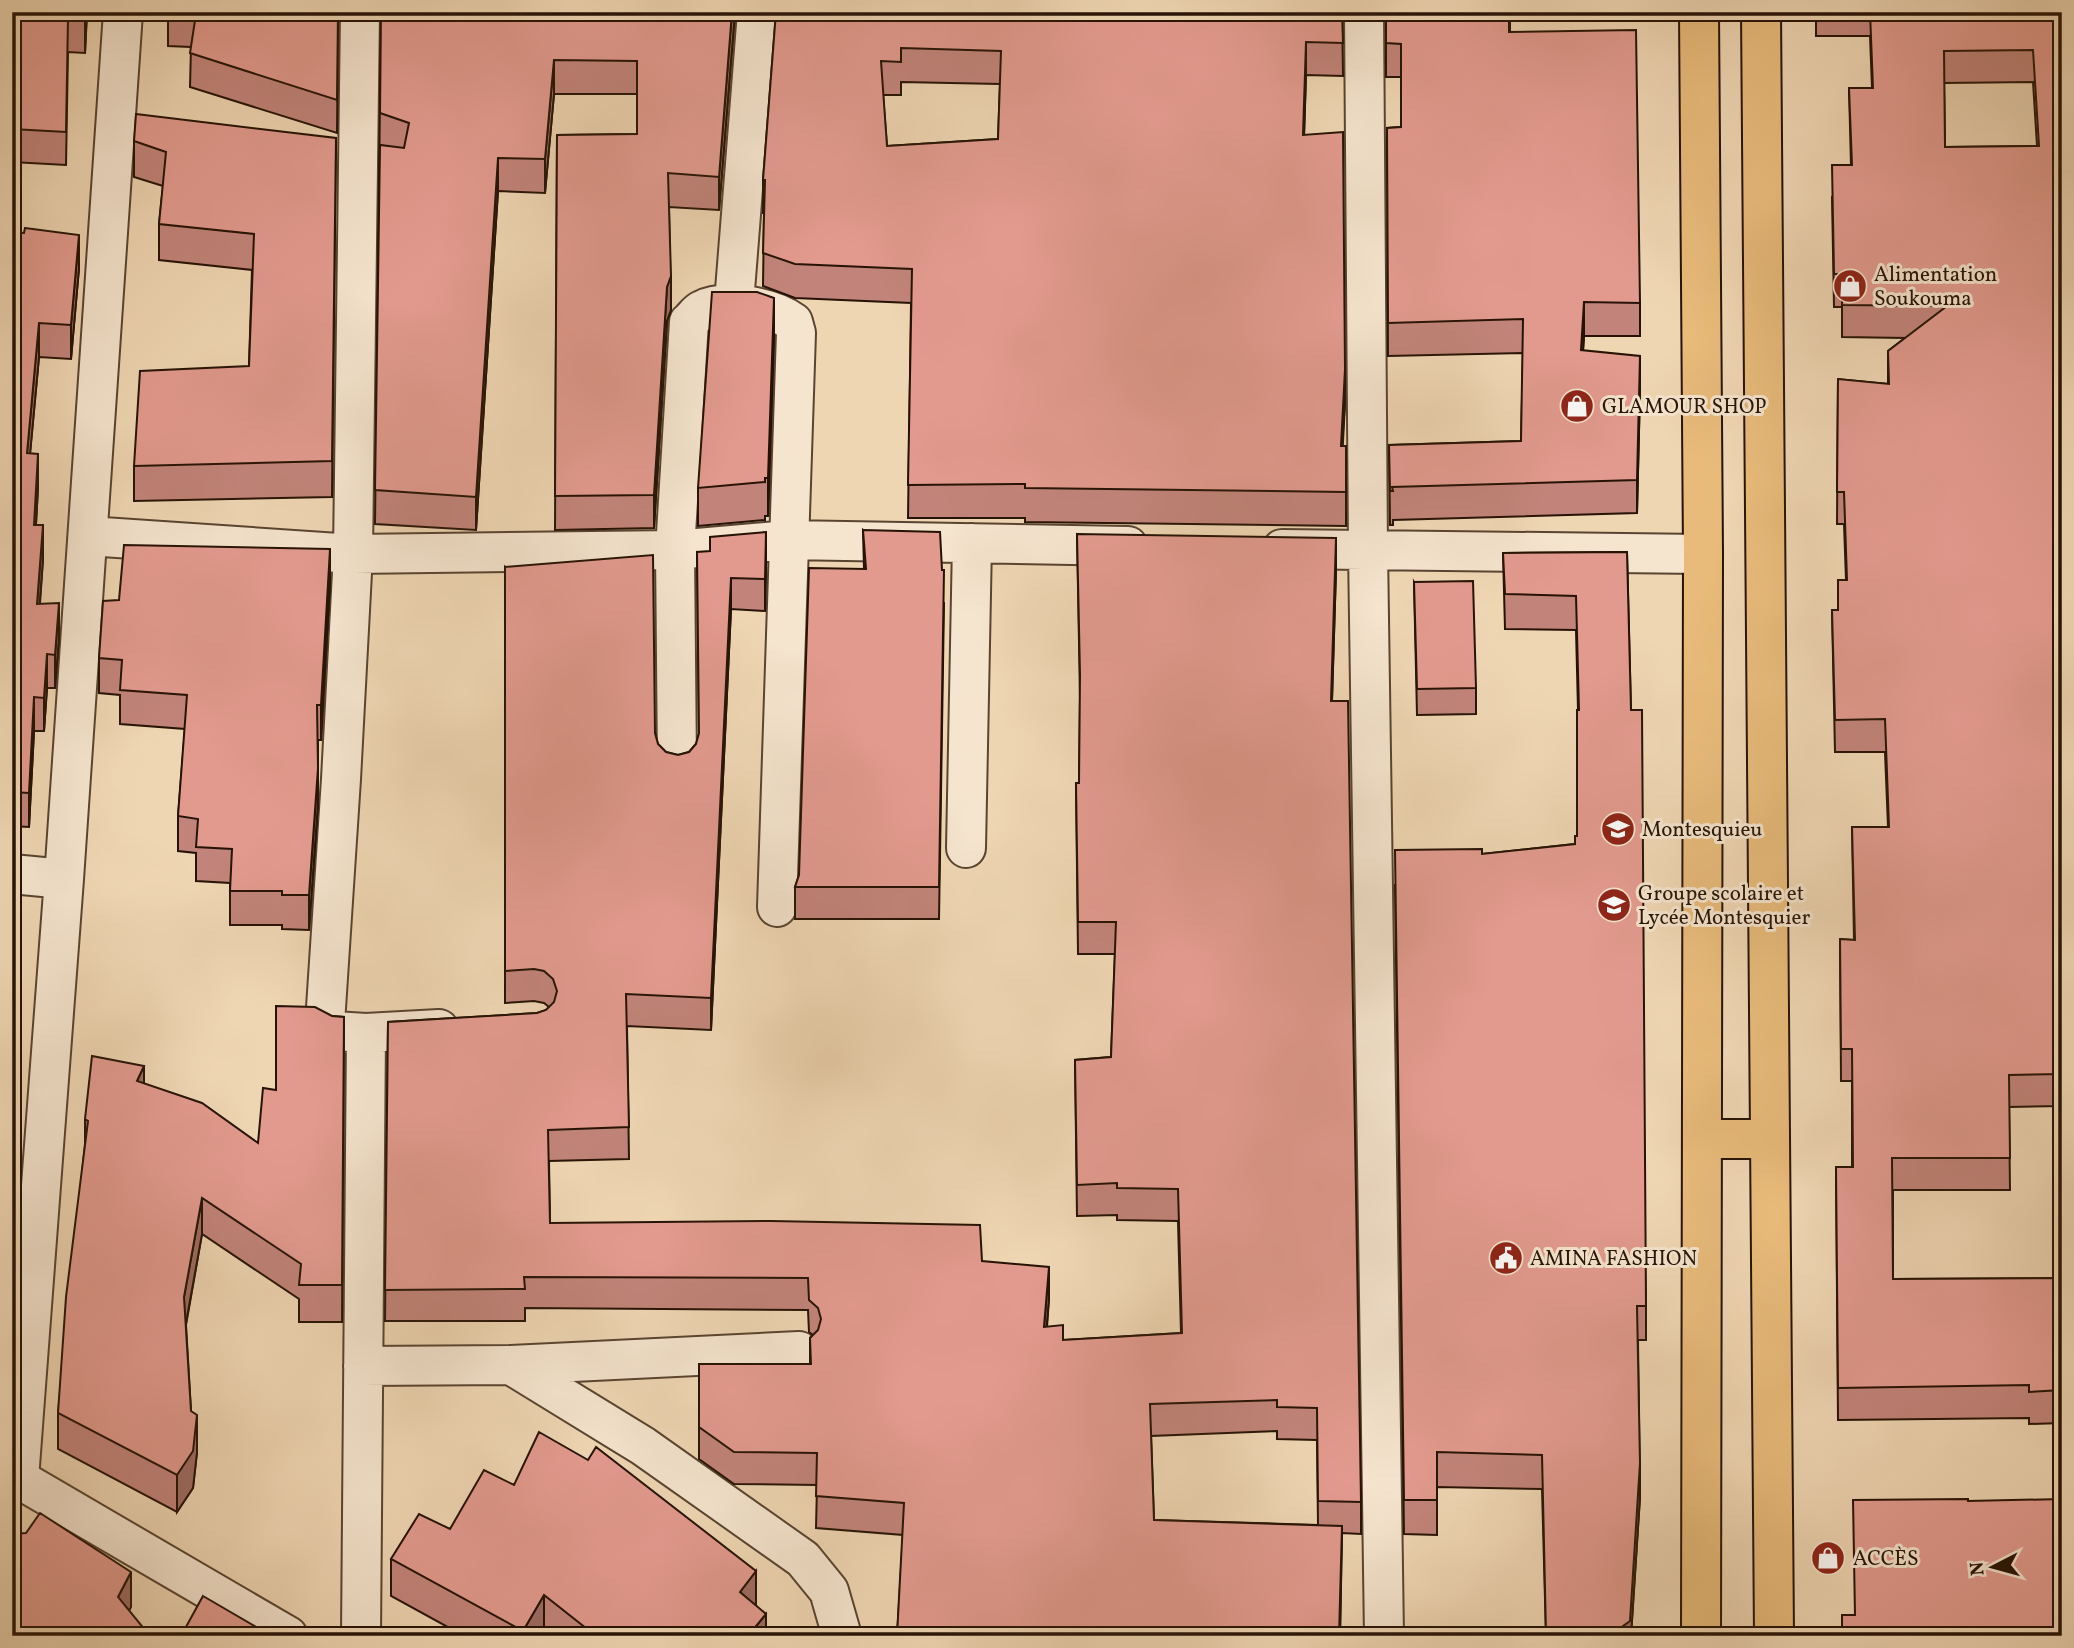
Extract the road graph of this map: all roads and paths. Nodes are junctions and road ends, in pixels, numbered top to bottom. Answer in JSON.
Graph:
{"nodes":[{"id":1,"x":123,"y":12,"type":"edge"},
{"id":2,"x":360,"y":12,"type":"edge"},
{"id":3,"x":757,"y":12,"type":"edge"},
{"id":4,"x":1364,"y":12,"type":"edge"},
{"id":5,"x":1699,"y":12,"type":"edge"},
{"id":6,"x":1762,"y":12,"type":"edge"},
{"id":7,"x":734,"y":303,"type":"junction"},
{"id":8,"x":88,"y":536,"type":"junction"},
{"id":9,"x":788,"y":540,"type":"junction"},
{"id":10,"x":972,"y":543,"type":"junction"},
{"id":11,"x":1163,"y":547,"type":"edge"},
{"id":12,"x":1245,"y":548,"type":"edge"},
{"id":13,"x":675,"y":550,"type":"junction"},
{"id":14,"x":1368,"y":550,"type":"junction"},
{"id":15,"x":353,"y":554,"type":"junction"},
{"id":16,"x":1703,"y":554,"type":"junction"},
{"id":17,"x":677,"y":765,"type":"edge"},
{"id":18,"x":966,"y":848,"type":"dead end"},
{"id":19,"x":12,"y":874,"type":"edge"},
{"id":20,"x":64,"y":880,"type":"junction"},
{"id":21,"x":777,"y":907,"type":"dead end"},
{"id":22,"x":470,"y":1027,"type":"edge"},
{"id":23,"x":366,"y":1034,"type":"junction"},
{"id":24,"x":1703,"y":1139,"type":"junction"},
{"id":25,"x":1770,"y":1139,"type":"junction"},
{"id":26,"x":21,"y":1328,"type":"edge"},
{"id":27,"x":799,"y":1351,"type":"dead end"},
{"id":28,"x":363,"y":1366,"type":"junction"},
{"id":29,"x":511,"y":1366,"type":"junction"},
{"id":30,"x":16,"y":1477,"type":"edge"},
{"id":31,"x":288,"y":1636,"type":"edge"},
{"id":32,"x":361,"y":1636,"type":"edge"},
{"id":33,"x":842,"y":1636,"type":"edge"},
{"id":34,"x":1384,"y":1636,"type":"edge"},
{"id":35,"x":1701,"y":1636,"type":"edge"},
{"id":36,"x":1774,"y":1636,"type":"edge"}],
"edges":[{"from":1,"to":8,"type":"street"},
{"from":2,"to":15,"type":"street"},
{"from":3,"to":7,"type":"street"},
{"from":4,"to":14,"type":"street"},
{"from":5,"to":16,"type":"main road"},
{"from":6,"to":25,"type":"main road"},
{"from":7,"to":9,"type":"street"},
{"from":7,"to":13,"type":"street"},
{"from":8,"to":15,"type":"street"},
{"from":8,"to":20,"type":"street"},
{"from":9,"to":10,"type":"street"},
{"from":9,"to":13,"type":"street"},
{"from":9,"to":21,"type":"street"},
{"from":10,"to":11,"type":"street"},
{"from":10,"to":18,"type":"street"},
{"from":12,"to":14,"type":"street"},
{"from":13,"to":15,"type":"street"},
{"from":13,"to":17,"type":"street"},
{"from":14,"to":16,"type":"street"},
{"from":14,"to":34,"type":"street"},
{"from":15,"to":23,"type":"street"},
{"from":16,"to":24,"type":"main road"},
{"from":19,"to":20,"type":"street"},
{"from":20,"to":26,"type":"street"},
{"from":22,"to":23,"type":"street"},
{"from":23,"to":28,"type":"street"},
{"from":24,"to":25,"type":"main road"},
{"from":24,"to":35,"type":"main road"},
{"from":25,"to":36,"type":"main road"},
{"from":26,"to":30,"type":"street"},
{"from":27,"to":29,"type":"street"},
{"from":28,"to":29,"type":"street"},
{"from":28,"to":32,"type":"street"},
{"from":29,"to":33,"type":"street"},
{"from":30,"to":31,"type":"street"}]}
